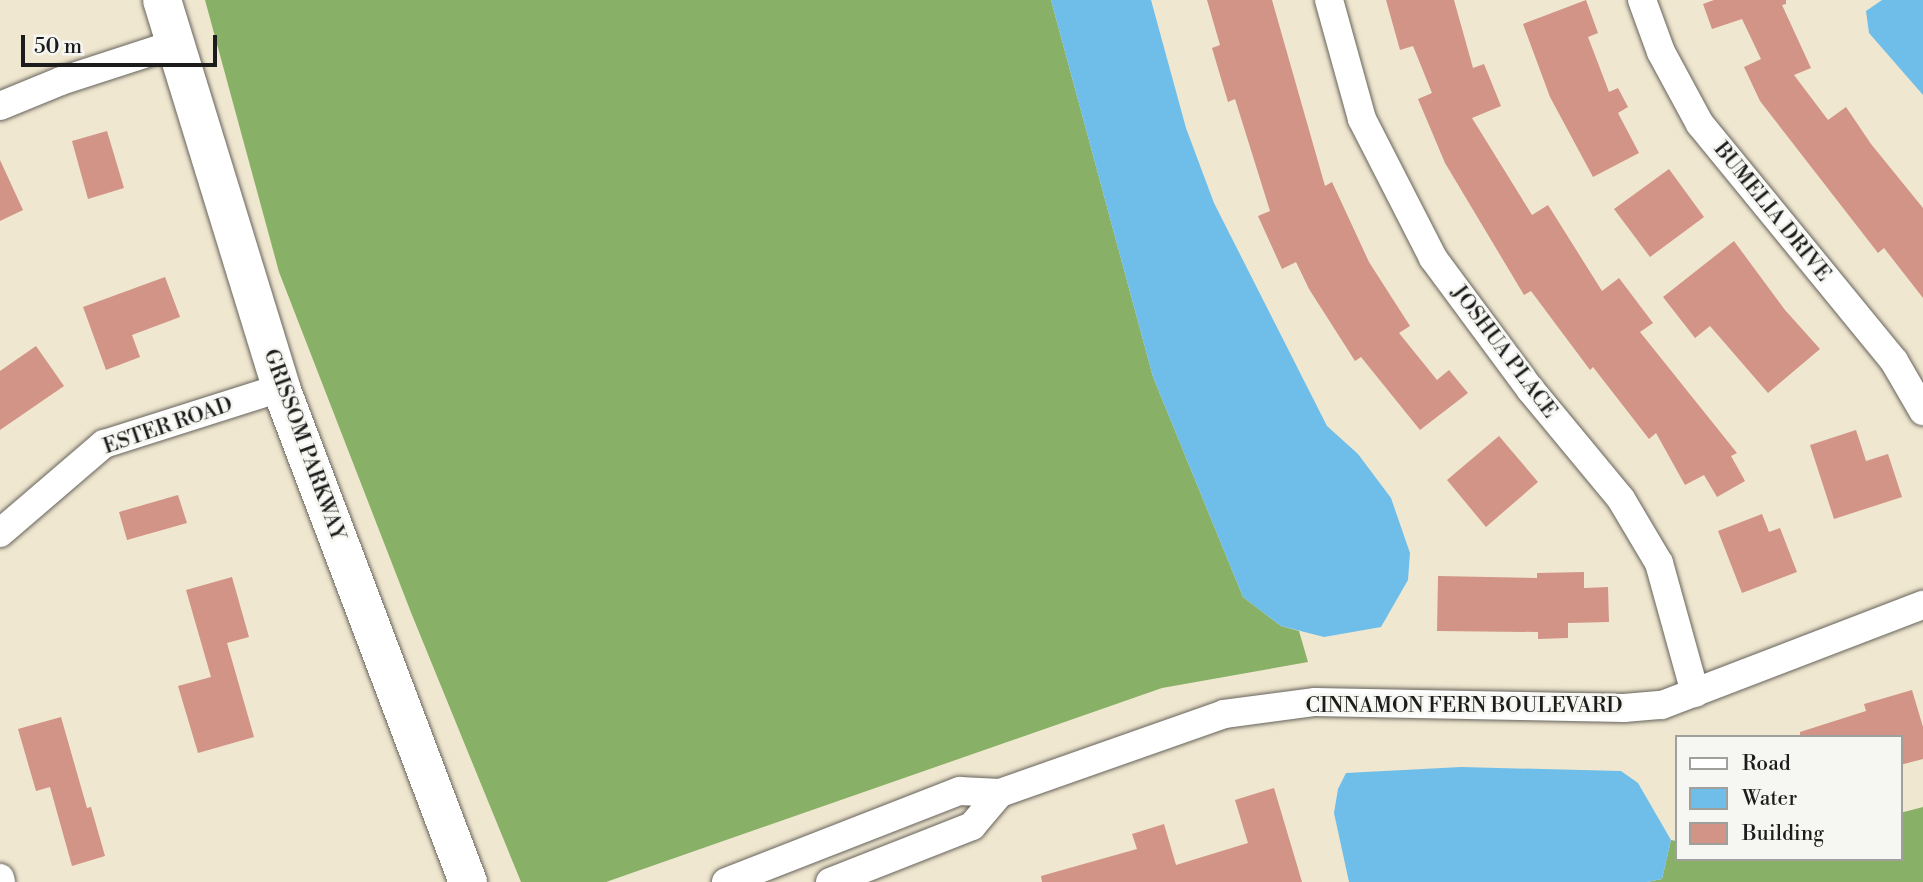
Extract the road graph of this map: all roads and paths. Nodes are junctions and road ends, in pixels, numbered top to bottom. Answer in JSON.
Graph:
{"nodes":[{"id":1,"x":162,"y":0,"type":"edge"},
{"id":2,"x":1329,"y":0,"type":"edge"},
{"id":3,"x":1642,"y":0,"type":"edge"},
{"id":4,"x":175,"y":44,"type":"junction"},
{"id":5,"x":0,"y":106,"type":"edge"},
{"id":6,"x":281,"y":388,"type":"junction"},
{"id":7,"x":1923,"y":411,"type":"edge"},
{"id":8,"x":0,"y":533,"type":"edge"},
{"id":9,"x":1923,"y":605,"type":"edge"},
{"id":10,"x":1695,"y":693,"type":"junction"},
{"id":11,"x":1000,"y":793,"type":"junction"},
{"id":12,"x":468,"y":882,"type":"edge"},
{"id":13,"x":726,"y":882,"type":"edge"},
{"id":14,"x":830,"y":882,"type":"edge"}],
"edges":[{"from":1,"to":4,"type":"main road","name":"GRISSOM PARKWAY"},
{"from":2,"to":10,"type":"street","name":"JOSHUA PLACE"},
{"from":3,"to":7,"type":"street","name":"BUMELIA DRIVE"},
{"from":4,"to":5,"type":"street"},
{"from":4,"to":6,"type":"main road","name":"GRISSOM PARKWAY"},
{"from":6,"to":8,"type":"street","name":"ESTER ROAD"},
{"from":6,"to":12,"type":"main road","name":"GRISSOM PARKWAY"},
{"from":9,"to":10,"type":"street","name":"CINNAMON FERN BOULEVARD"},
{"from":10,"to":11,"type":"street","name":"CINNAMON FERN BOULEVARD"},
{"from":11,"to":13,"type":"street","name":"CINNAMON FERN BOULEVARD"},
{"from":11,"to":14,"type":"street"}]}
